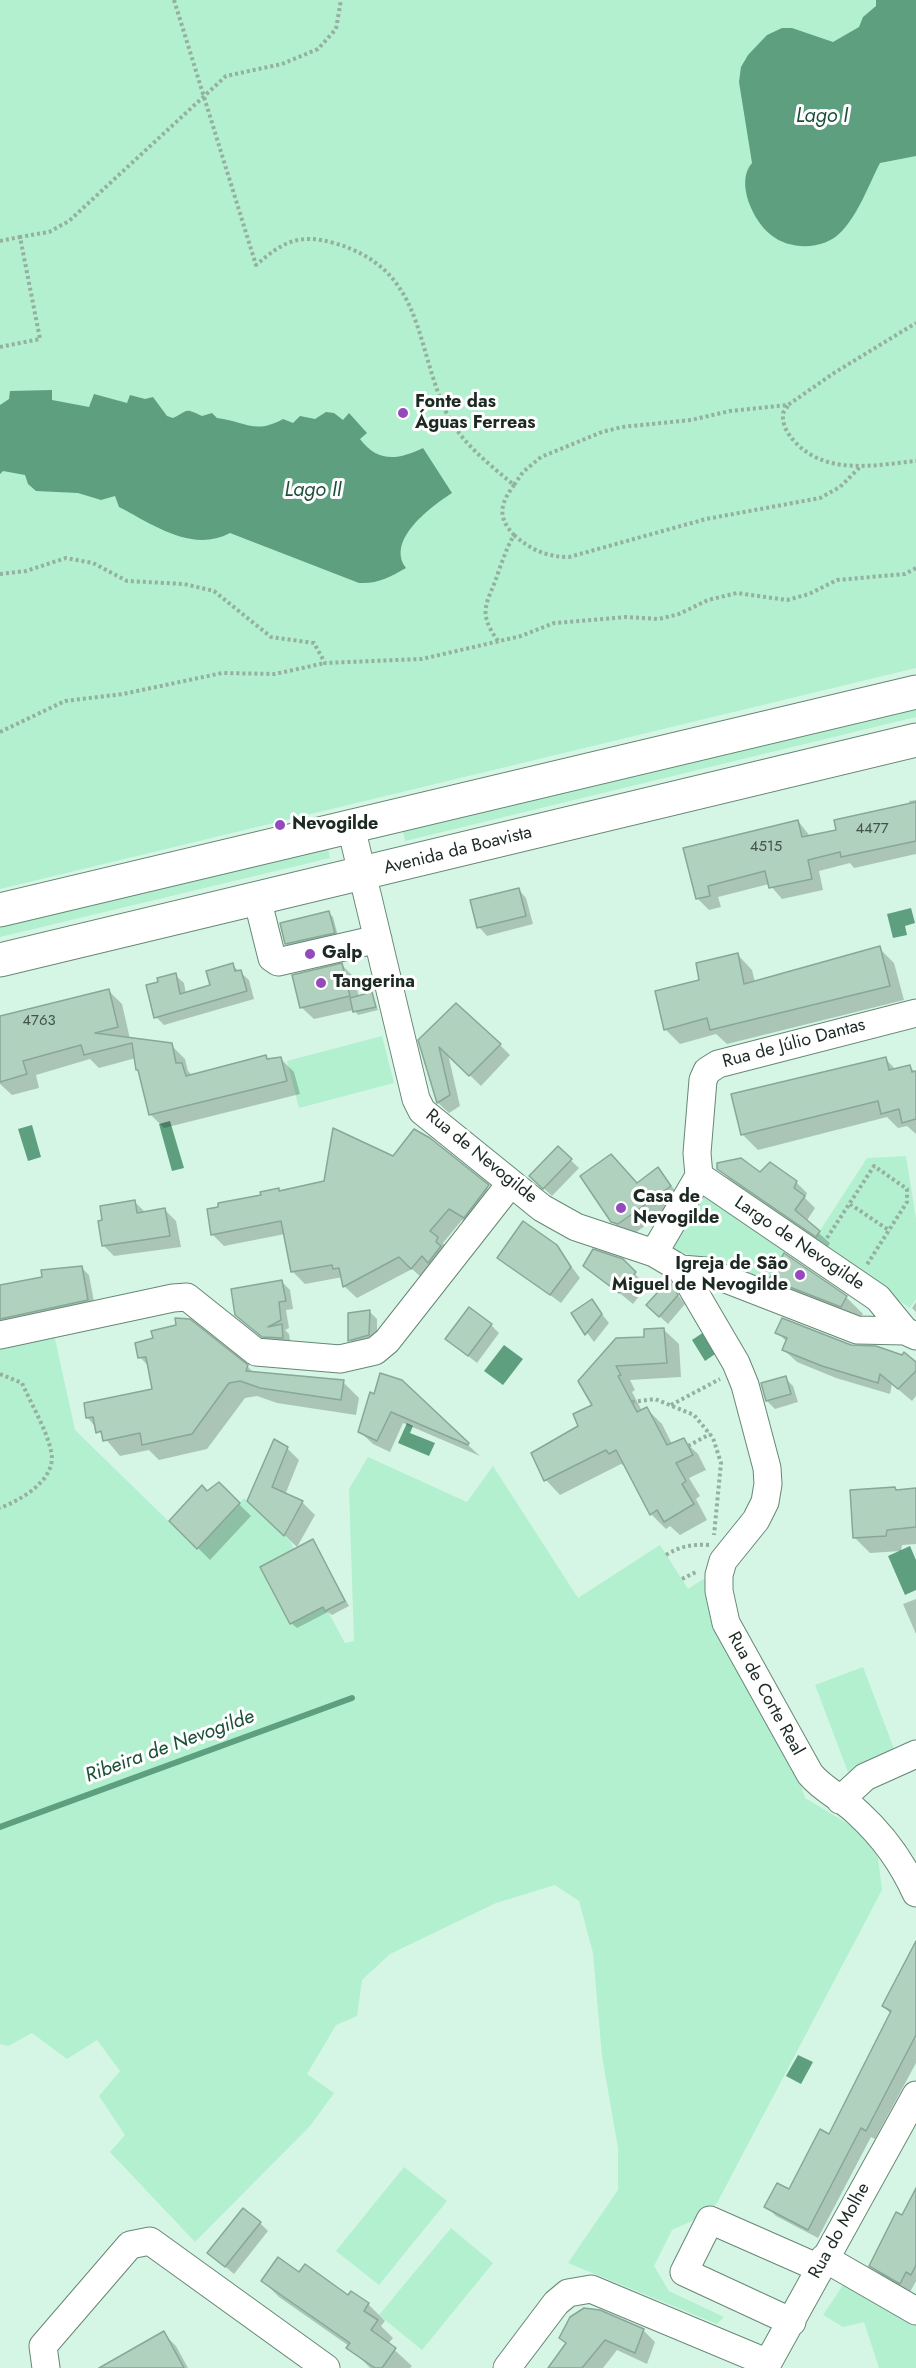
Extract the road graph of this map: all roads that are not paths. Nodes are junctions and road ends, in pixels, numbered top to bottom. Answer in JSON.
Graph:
{"nodes":[{"id":1,"x":916,"y":692,"type":"edge"},
{"id":2,"x":916,"y":740,"type":"edge"},
{"id":3,"x":351,"y":827,"type":"junction"},
{"id":4,"x":361,"y":874,"type":"junction"},
{"id":5,"x":257,"y":898,"type":"junction"},
{"id":6,"x":0,"y":910,"type":"edge"},
{"id":7,"x":378,"y":939,"type":"junction"},
{"id":8,"x":0,"y":960,"type":"edge"},
{"id":9,"x":915,"y":1014,"type":"edge"},
{"id":10,"x":699,"y":1176,"type":"junction"},
{"id":11,"x":511,"y":1183,"type":"junction"},
{"id":12,"x":542,"y":1208,"type":"joint"},
{"id":13,"x":654,"y":1253,"type":"junction"},
{"id":14,"x":681,"y":1269,"type":"junction"},
{"id":15,"x":911,"y":1334,"type":"edge"},
{"id":16,"x":0,"y":1335,"type":"edge"},
{"id":17,"x":916,"y":1754,"type":"edge"},
{"id":18,"x":840,"y":1800,"type":"junction"},
{"id":19,"x":916,"y":1893,"type":"edge"},
{"id":20,"x":916,"y":2095,"type":"edge"},
{"id":21,"x":821,"y":2263,"type":"junction"},
{"id":22,"x":916,"y":2311,"type":"edge"},
{"id":23,"x":792,"y":2322,"type":"junction"},
{"id":24,"x":766,"y":2366,"type":"edge"},
{"id":25,"x":46,"y":2368,"type":"edge"},
{"id":26,"x":326,"y":2368,"type":"edge"},
{"id":27,"x":507,"y":2368,"type":"edge"}],
"edges":[{"from":1,"to":3,"type":"main road"},
{"from":2,"to":4,"type":"main road","name":"Avenida da Boavista"},
{"from":3,"to":4,"type":"street","name":"Rua de Nevogilde"},
{"from":3,"to":6,"type":"main road"},
{"from":4,"to":5,"type":"main road","name":"Avenida da Boavista"},
{"from":4,"to":7,"type":"street","name":"Rua de Nevogilde"},
{"from":5,"to":7,"type":"street"},
{"from":5,"to":8,"type":"main road","name":"Avenida da Boavista"},
{"from":7,"to":11,"type":"street","name":"Rua de Nevogilde"},
{"from":9,"to":10,"type":"street","name":"Rua de Júlio Dantas"},
{"from":10,"to":13,"type":"street"},
{"from":10,"to":15,"type":"street","name":"Largo de Nevogilde"},
{"from":11,"to":12,"type":"street","name":"Rua de Nevogilde"},
{"from":11,"to":16,"type":"street"},
{"from":12,"to":13,"type":"street","name":"Largo de Nevogilde"},
{"from":13,"to":14,"type":"street","name":"Largo de Nevogilde"},
{"from":14,"to":15,"type":"street","name":"Largo de Nevogilde"},
{"from":14,"to":18,"type":"street","name":"Rua de Corte Real"},
{"from":17,"to":18,"type":"street"},
{"from":18,"to":19,"type":"street","name":"Rua de Corte Real"},
{"from":20,"to":21,"type":"street","name":"Rua do Molhe"},
{"from":21,"to":22,"type":"street"},
{"from":21,"to":23,"type":"street","name":"Rua do Molhe"},
{"from":21,"to":23,"type":"street"},
{"from":23,"to":24,"type":"street","name":"Rua do Molhe"},
{"from":24,"to":27,"type":"street"},
{"from":25,"to":26,"type":"street"}]}
